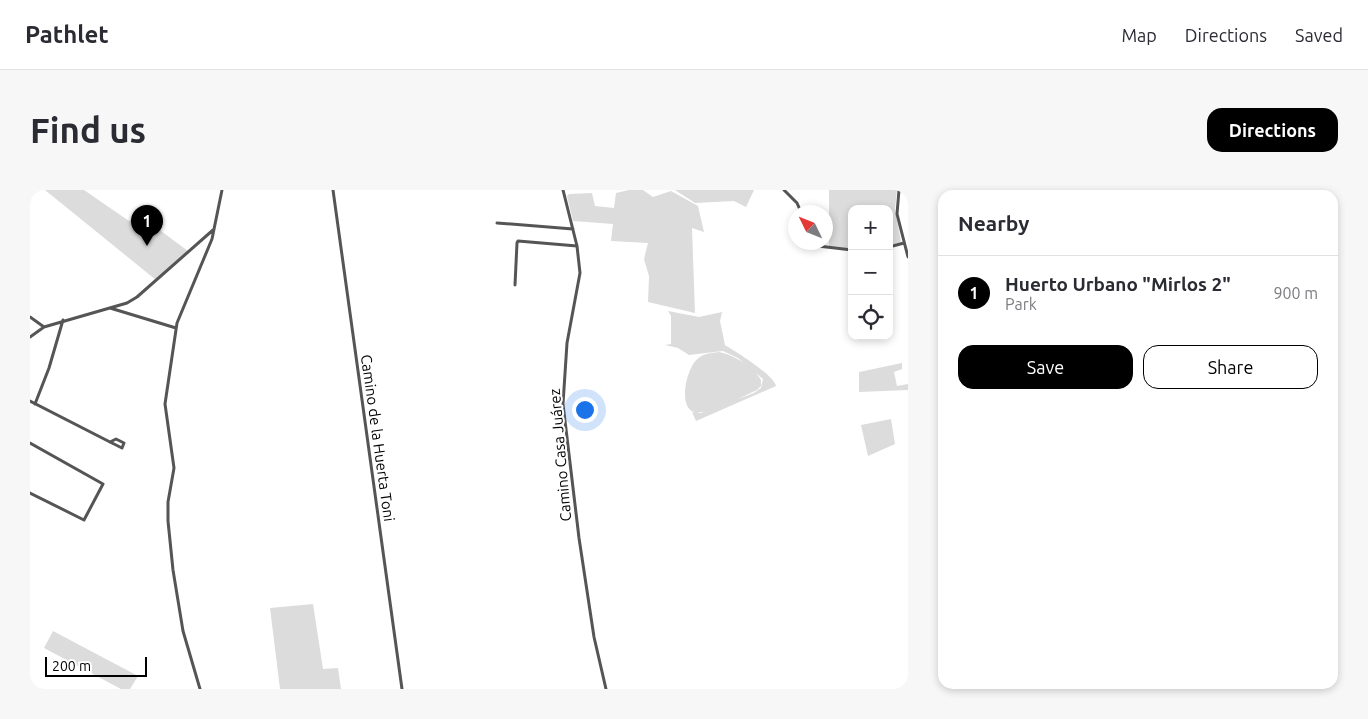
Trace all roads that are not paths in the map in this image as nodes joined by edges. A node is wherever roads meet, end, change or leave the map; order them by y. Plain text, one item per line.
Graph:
1 (222, 190) edge
2 (333, 190) edge
3 (563, 190) edge
4 (784, 190) edge
5 (899, 191) edge
6 (798, 205) edge
7 (498, 223) dead end
8 (215, 227) junction
9 (573, 229) junction
10 (904, 243) junction
11 (577, 246) junction
12 (893, 246) edge
13 (833, 248) edge
14 (848, 250) edge
15 (908, 257) edge
16 (515, 285) dead end
17 (109, 308) junction
18 (30, 317) edge
19 (63, 320) junction
20 (44, 327) junction
21 (176, 328) junction
22 (30, 338) edge
23 (30, 401) edge
24 (35, 404) junction
25 (110, 442) dead end
26 (30, 443) edge
27 (30, 492) edge
28 (200, 689) edge
29 (402, 689) edge
30 (606, 689) edge

1 - 8 street
2 - 29 street, Camino de la Huerta Toni
3 - 9 street, Camino Casa Juárez
4 - 6 street
5 - 10 street
7 - 9 street
8 - 17 street
8 - 21 street
9 - 11 street, Camino Casa Juárez
10 - 12 street
10 - 15 street
11 - 16 street
11 - 30 street, Camino Casa Juárez
13 - 14 street
17 - 19 street
17 - 21 street
18 - 20 street
19 - 20 street
19 - 24 street
20 - 22 street
21 - 28 street
23 - 24 street
24 - 25 street
26 - 27 street

